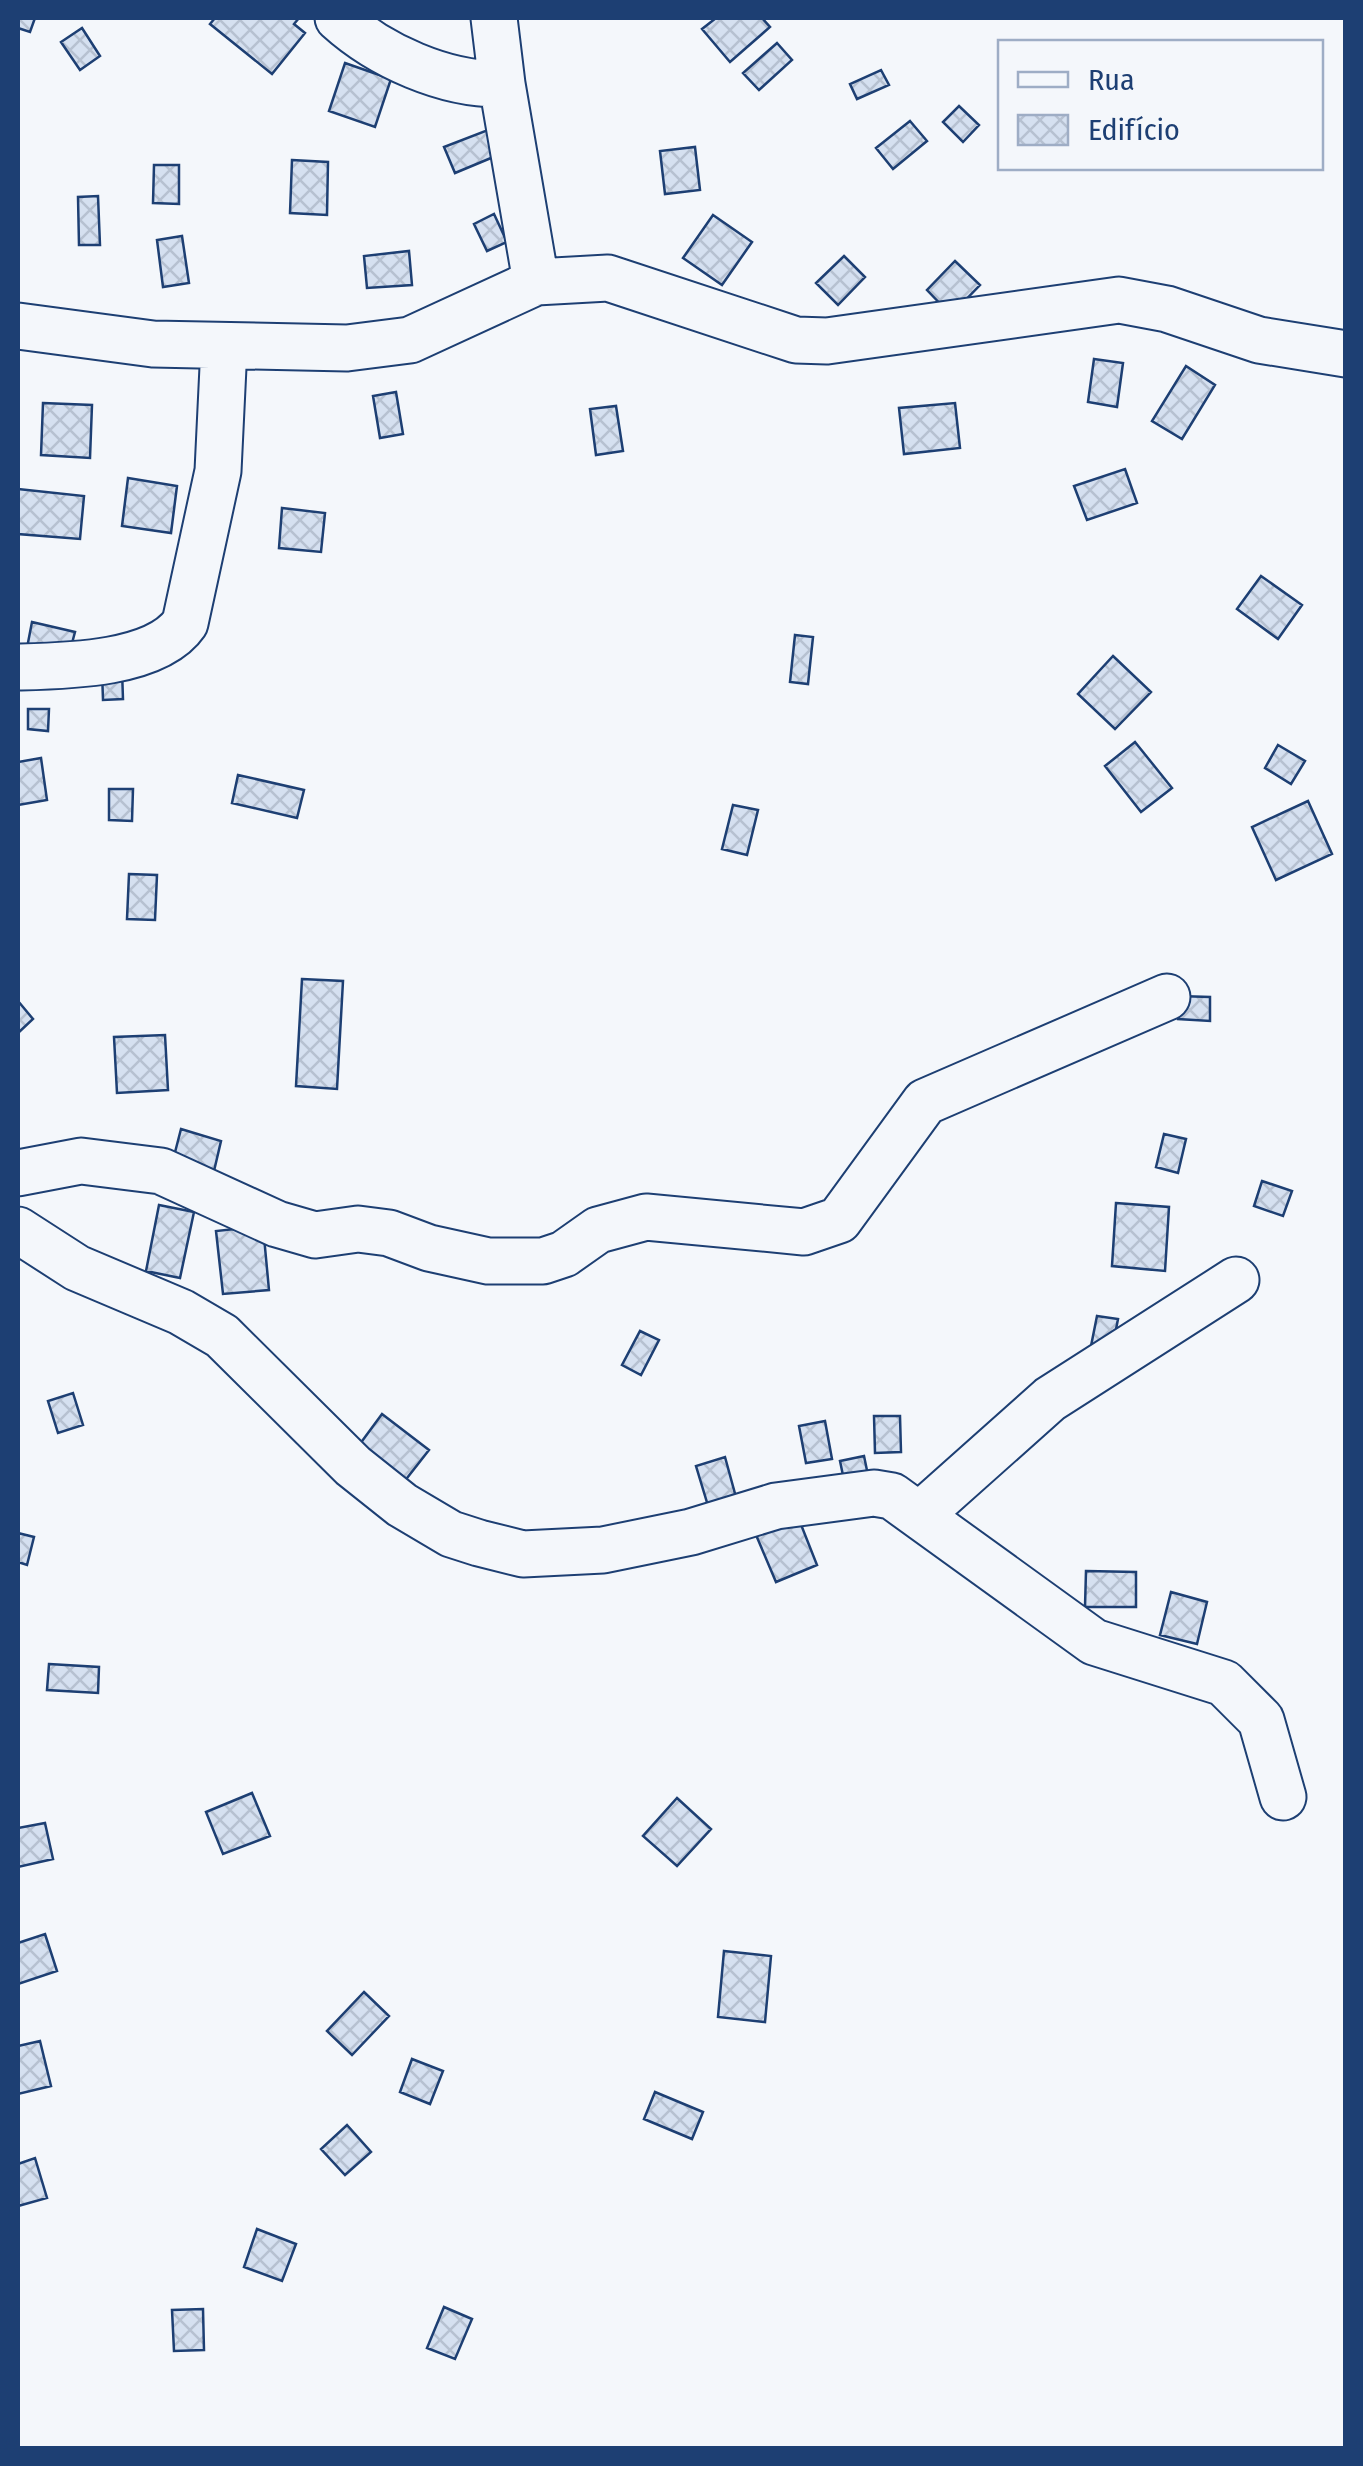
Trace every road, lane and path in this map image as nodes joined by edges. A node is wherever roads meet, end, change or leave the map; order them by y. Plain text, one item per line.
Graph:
1 (338, 18) edge
2 (494, 18) edge
3 (502, 84) junction
4 (536, 282) junction
5 (18, 326) edge
6 (224, 346) junction
7 (1346, 354) edge
8 (18, 667) edge
9 (1167, 997) dead end
10 (18, 1174) edge
11 (18, 1230) edge
12 (1236, 1280) dead end
13 (921, 1514) junction
14 (1283, 1797) dead end

1 - 3 street
2 - 3 street
3 - 4 street
4 - 6 street
4 - 7 street
5 - 6 street
6 - 8 street
9 - 10 street
11 - 13 street
12 - 13 street
13 - 14 street

